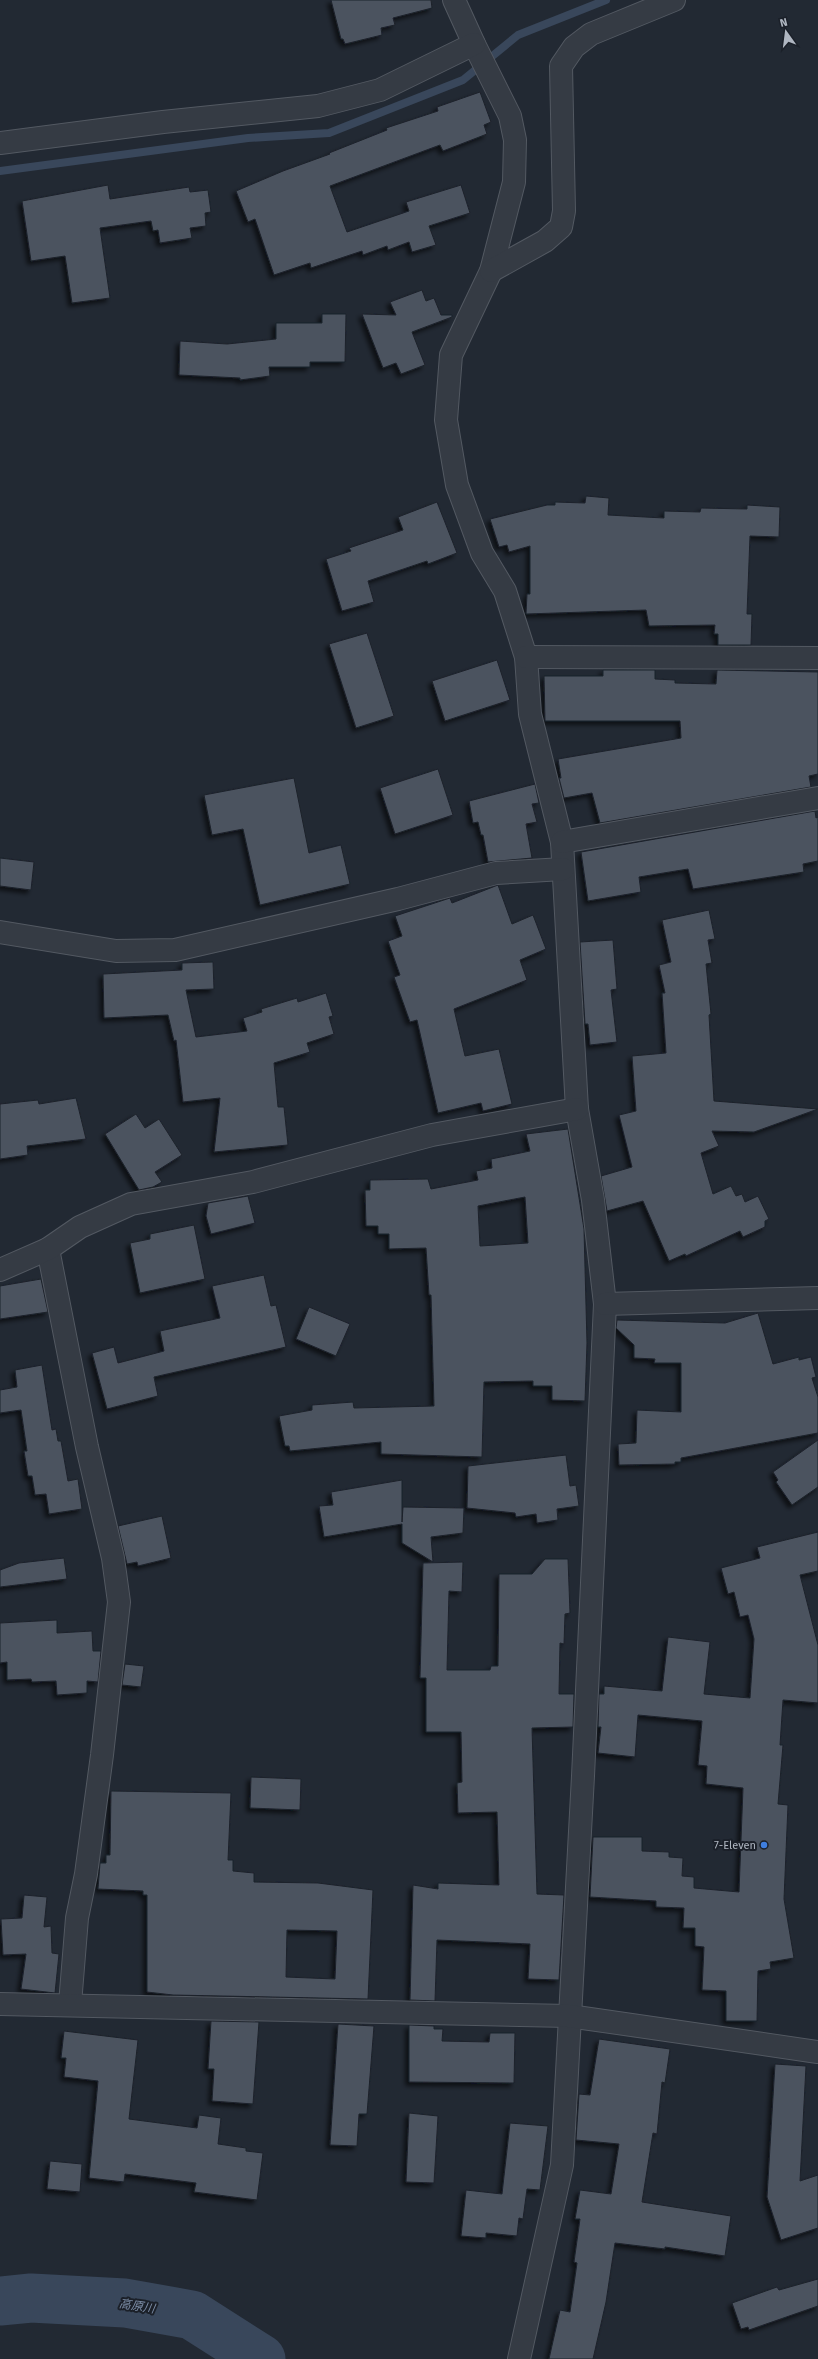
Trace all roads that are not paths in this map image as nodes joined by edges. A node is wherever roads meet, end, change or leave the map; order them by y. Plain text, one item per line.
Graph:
1 (454, 0) edge
2 (674, 0) edge
3 (480, 57) junction
4 (0, 142) edge
5 (491, 271) junction
6 (526, 657) junction
7 (818, 658) edge
8 (818, 798) edge
9 (562, 842) junction
10 (563, 869) junction
11 (0, 932) edge
12 (578, 1109) junction
13 (48, 1249) junction
14 (0, 1270) edge
15 (818, 1298) edge
16 (605, 1304) junction
17 (0, 2004) edge
18 (70, 2004) junction
19 (569, 2016) junction
20 (818, 2052) edge
21 (519, 2359) edge

1 - 3 street
2 - 5 street
3 - 4 street
3 - 5 street
5 - 6 street
6 - 7 street
6 - 9 street
8 - 9 street
9 - 10 street
10 - 11 street
10 - 12 street
12 - 13 street
12 - 16 street
13 - 14 street
13 - 18 street
15 - 16 street
16 - 19 street
17 - 18 street
18 - 19 street
19 - 20 street
19 - 21 street

